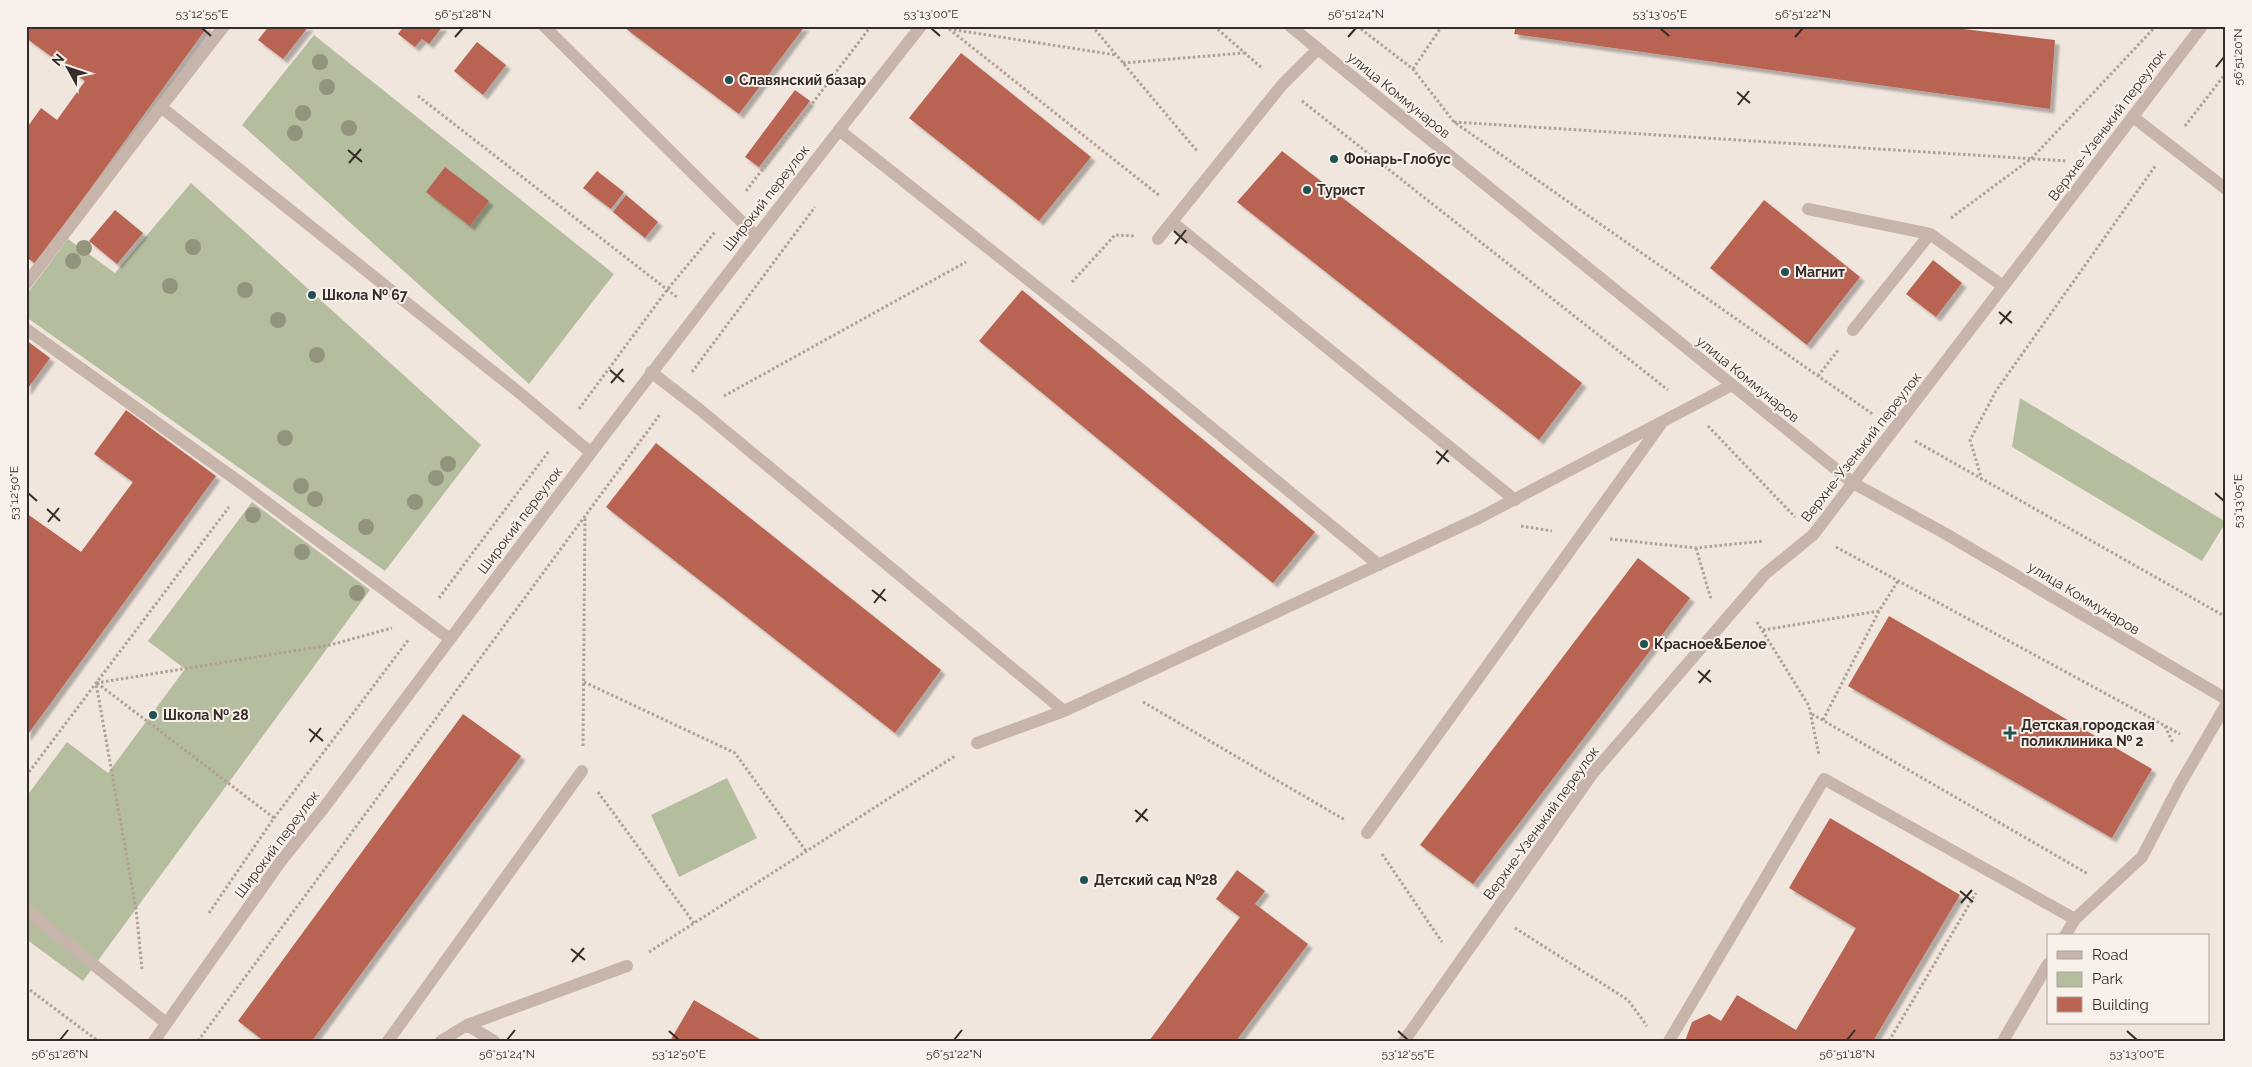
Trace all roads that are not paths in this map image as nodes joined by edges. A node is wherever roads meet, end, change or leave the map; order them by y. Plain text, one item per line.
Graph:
1 (224, 26) edge
2 (544, 26) edge
3 (921, 26) edge
4 (1290, 26) edge
5 (2202, 26) edge
6 (1318, 49) junction
7 (161, 107) junction
8 (2133, 117) junction
9 (839, 130) junction
10 (2226, 189) edge
11 (1808, 209) dead end
12 (1176, 217) junction
13 (1930, 234) junction
14 (756, 236) junction
15 (1158, 238) road end
16 (26, 284) edge
17 (2003, 286) junction
18 (26, 329) edge
19 (1853, 330) road end
20 (651, 372) junction
21 (1732, 385) junction
22 (1662, 422) junction
23 (590, 452) junction
24 (1853, 483) junction
25 (1515, 500) junction
26 (1379, 565) junction
27 (450, 639) junction
28 (2226, 699) edge
29 (2226, 705) edge
30 (1064, 711) junction
31 (977, 742) road end
32 (582, 771) road end
33 (1367, 833) road end
34 (26, 910) edge
35 (2075, 919) junction
36 (2066, 934) edge
37 (627, 966) road end
38 (2047, 966) edge
39 (166, 1024) junction
40 (467, 1025) junction
41 (154, 1041) edge
42 (388, 1041) edge
43 (441, 1041) edge
44 (494, 1041) edge
45 (1404, 1041) edge
46 (1668, 1041) edge
47 (2003, 1041) edge

1 - 7 street
2 - 14 street
3 - 9 street, Широкий переулок
4 - 6 street, улица Коммунаров
5 - 8 street, Верхне-Узенький переулок
6 - 12 street
6 - 21 street, улица Коммунаров
7 - 16 street
7 - 23 street
8 - 10 street
8 - 17 street, Верхне-Узенький переулок
9 - 14 street, Широкий переулок
9 - 26 street
11 - 13 street
12 - 15 street
12 - 25 street
13 - 17 street
13 - 19 street
14 - 20 street, Широкий переулок
17 - 24 street, Верхне-Узенький переулок
18 - 27 street
20 - 23 street, Широкий переулок
20 - 30 street
21 - 22 street
21 - 24 street, улица Коммунаров
22 - 25 street
22 - 33 street
23 - 27 street, Широкий переулок
24 - 28 street, улица Коммунаров
24 - 45 street, Верхне-Узенький переулок
25 - 26 street
26 - 30 street
27 - 39 street, Широкий переулок
29 - 35 street
30 - 31 street
32 - 42 street
34 - 39 street
35 - 36 street
35 - 46 street
37 - 40 street
38 - 47 street
39 - 41 street, Широкий переулок
40 - 43 street
40 - 44 street

